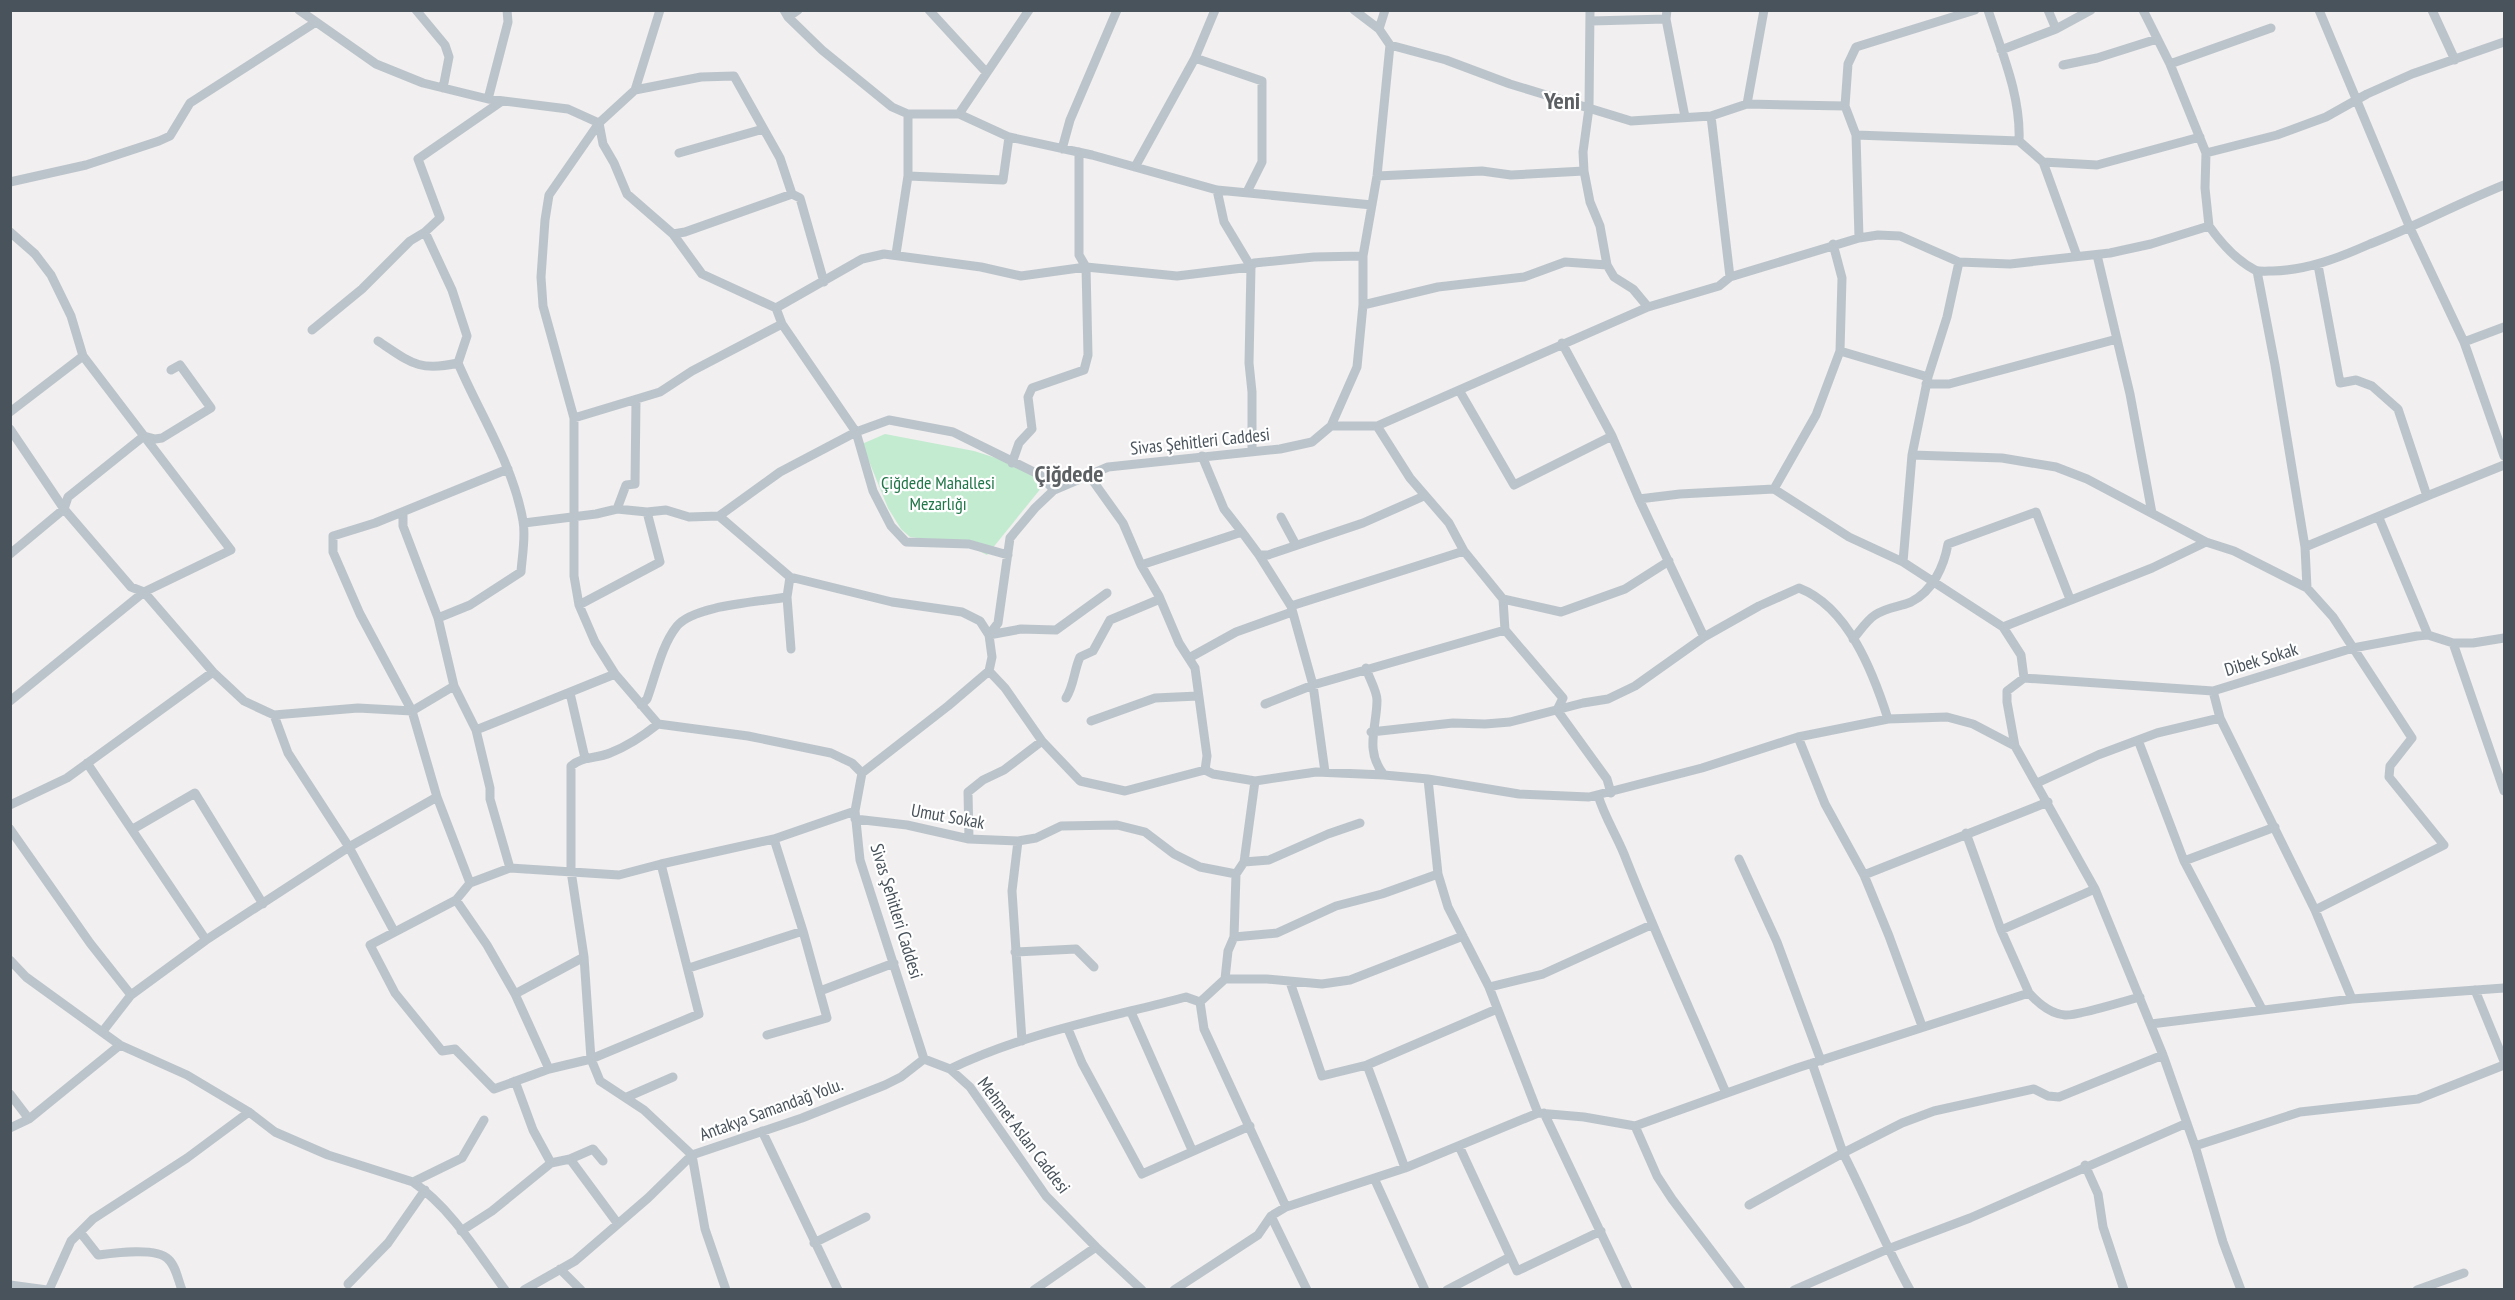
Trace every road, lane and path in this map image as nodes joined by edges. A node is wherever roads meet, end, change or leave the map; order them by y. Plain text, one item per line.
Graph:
1 (299, 10) edge
2 (416, 10) edge
3 (507, 10) edge
4 (660, 10) edge
5 (798, 10) edge
6 (929, 10) edge
7 (1029, 10) edge
8 (1117, 10) edge
9 (1215, 10) edge
10 (1354, 10) edge
11 (1385, 10) edge
12 (1590, 10) edge
13 (1764, 10) edge
14 (1975, 10) edge
15 (1988, 10) edge
16 (2048, 10) edge
17 (2091, 10) edge
18 (2143, 10) edge
19 (2319, 10) edge
20 (2432, 10) edge
21 (786, 14) edge
22 (1666, 15) edge
23 (1591, 21) junction
24 (316, 22) junction
25 (2271, 28) dead end
26 (1379, 29) junction
27 (2056, 29) junction
28 (2157, 39) junction
29 (2505, 42) edge
30 (1390, 45) junction
31 (2001, 50) junction
32 (1194, 58) junction
33 (2455, 60) junction
34 (2170, 64) junction
35 (2063, 65) dead end
36 (986, 72) junction
37 (443, 88) junction
38 (635, 90) junction
39 (488, 99) junction
40 (502, 101) junction
41 (2356, 101) junction
42 (1747, 104) junction
43 (1845, 106) junction
44 (1589, 108) junction
45 (908, 114) junction
46 (959, 114) junction
47 (1711, 116) junction
48 (1685, 117) junction
49 (599, 123) junction
50 (764, 129) junction
51 (1856, 135) junction
52 (1009, 137) junction
53 (2200, 137) junction
54 (2019, 141) junction
55 (1062, 149) junction
56 (1079, 152) junction
57 (679, 153) dead end
58 (2206, 153) junction
59 (2043, 162) junction
60 (1135, 167) junction
61 (1584, 171) junction
62 (908, 176) junction
63 (1377, 176) junction
64 (10, 182) edge
65 (2505, 185) edge
66 (1217, 190) junction
67 (1247, 192) junction
68 (792, 194) junction
69 (1372, 205) junction
70 (2209, 226) junction
71 (2410, 228) junction
72 (10, 232) edge
73 (425, 232) junction
74 (673, 234) junction
75 (1859, 238) junction
76 (1833, 244) junction
77 (896, 254) junction
78 (2097, 255) junction
79 (1363, 256) junction
80 (2077, 256) junction
81 (1959, 262) junction
82 (1607, 265) junction
83 (2318, 265) junction
84 (1086, 267) junction
85 (1251, 267) junction
86 (2257, 271) junction
87 (1730, 277) junction
88 (824, 282) junction
89 (1363, 305) junction
90 (1648, 307) junction
91 (776, 308) junction
92 (782, 324) junction
93 (2505, 327) edge
94 (312, 330) dead end
95 (2118, 339) junction
96 (378, 341) dead end
97 (2464, 342) junction
98 (1562, 344) junction
99 (1840, 351) junction
100 (83, 356) junction
101 (458, 363) junction
102 (171, 370) dead end
103 (1927, 381) junction
104 (1459, 390) junction
105 (636, 400) junction
106 (10, 412) edge
107 (574, 418) junction
108 (1331, 426) junction
109 (1377, 426) junction
110 (10, 429) edge
111 (856, 432) junction
112 (144, 435) junction
113 (1612, 436) junction
114 (1252, 451) junction
115 (1912, 455) junction
116 (1202, 456) junction
117 (2505, 456) edge
118 (1012, 463) junction
119 (2505, 465) edge
120 (507, 469) junction
121 (1088, 474) junction
122 (1774, 489) junction
123 (1054, 490) junction
124 (1424, 496) junction
125 (2427, 496) junction
126 (1639, 499) junction
127 (64, 509) junction
128 (617, 509) junction
129 (647, 512) junction
130 (403, 513) junction
131 (2152, 513) junction
132 (573, 516) junction
133 (719, 516) junction
134 (1281, 517) dead end
135 (2379, 518) junction
136 (524, 523) junction
137 (1242, 532) junction
138 (2206, 542) junction
139 (1296, 545) junction
140 (2305, 547) junction
141 (1464, 551) junction
142 (10, 554) edge
143 (1008, 555) junction
144 (1259, 555) junction
145 (1669, 561) junction
146 (1903, 562) junction
147 (1141, 566) junction
148 (790, 577) junction
149 (1933, 582) junction
150 (2307, 588) junction
151 (144, 592) junction
152 (1107, 593) dead end
153 (787, 597) junction
154 (1160, 599) junction
155 (1503, 599) junction
156 (2070, 599) junction
157 (579, 605) junction
158 (1292, 609) junction
159 (438, 618) junction
160 (2003, 627) junction
161 (1505, 630) junction
162 (989, 635) junction
163 (2428, 635) junction
164 (1704, 637) junction
165 (2505, 638) edge
166 (1853, 639) junction
167 (2453, 643) junction
168 (2353, 648) junction
169 (790, 649) dead end
170 (1189, 658) junction
171 (1366, 668) junction
172 (989, 671) junction
173 (213, 672) junction
174 (615, 674) junction
175 (2024, 678) junction
176 (1313, 685) junction
177 (454, 686) junction
178 (2213, 691) junction
179 (570, 693) junction
180 (1198, 696) junction
181 (1066, 698) dead end
182 (10, 701) edge
183 (1265, 704) dead end
184 (641, 705) junction
185 (1557, 710) junction
186 (412, 711) junction
187 (274, 715) junction
188 (1888, 718) junction
189 (2220, 718) junction
190 (1091, 722) dead end
191 (658, 724) junction
192 (476, 730) junction
193 (1371, 732) junction
194 (1798, 737) junction
195 (2138, 740) junction
196 (1042, 741) junction
197 (2016, 746) junction
198 (585, 758) junction
199 (87, 763) junction
200 (1205, 770) junction
201 (1325, 772) junction
202 (862, 773) junction
203 (1384, 775) junction
204 (1428, 778) junction
205 (1255, 781) junction
206 (2037, 783) junction
207 (2505, 791) edge
208 (1611, 793) junction
209 (1598, 795) junction
210 (437, 797) junction
211 (2048, 802) junction
212 (10, 805) edge
213 (855, 815) junction
214 (1360, 824) dead end
215 (2276, 827) junction
216 (10, 829) edge
217 (133, 829) junction
218 (1966, 833) junction
219 (774, 839) junction
220 (969, 839) junction
221 (1018, 841) junction
222 (349, 847) junction
223 (1739, 859) dead end
224 (2184, 861) junction
225 (1244, 862) junction
226 (661, 864) junction
227 (510, 868) junction
228 (571, 871) junction
229 (1236, 874) junction
230 (1438, 874) junction
231 (1864, 875) junction
232 (470, 883) junction
233 (2096, 889) junction
234 (456, 900) junction
235 (263, 904) junction
236 (2314, 910) junction
237 (1651, 925) junction
238 (2001, 930) junction
239 (394, 931) junction
240 (803, 931) junction
241 (1463, 936) junction
242 (1233, 937) junction
243 (206, 940) junction
244 (1015, 952) junction
245 (584, 957) junction
246 (10, 960) edge
247 (894, 963) junction
248 (1094, 967) dead end
249 (688, 968) junction
250 (1226, 980) junction
251 (1290, 982) junction
252 (1489, 987) junction
253 (2505, 988) edge
254 (2475, 990) junction
255 (820, 991) junction
256 (2029, 993) junction
257 (515, 994) junction
258 (131, 995) junction
259 (2140, 997) junction
260 (2352, 999) junction
261 (1200, 1002) junction
262 (1497, 1009) junction
263 (2262, 1009) junction
264 (1131, 1012) junction
265 (2151, 1024) junction
266 (1922, 1026) junction
267 (1068, 1029) junction
268 (103, 1031) junction
269 (767, 1035) dead end
270 (1022, 1041) junction
271 (120, 1045) junction
272 (2163, 1055) junction
273 (591, 1059) junction
274 (924, 1059) junction
275 (1816, 1062) junction
276 (2505, 1063) edge
277 (1367, 1065) junction
278 (549, 1069) junction
279 (950, 1070) junction
280 (673, 1077) dead end
281 (515, 1081) junction
282 (1726, 1093) junction
283 (10, 1094) edge
284 (627, 1097) junction
285 (249, 1112) junction
286 (1541, 1113) junction
287 (29, 1119) junction
288 (484, 1120) dead end
289 (2187, 1123) junction
290 (1250, 1126) junction
291 (1635, 1126) junction
292 (10, 1128) edge
293 (762, 1131) junction
294 (1458, 1146) junction
295 (2195, 1146) junction
296 (1192, 1150) junction
297 (1843, 1153) junction
298 (692, 1155) junction
299 (570, 1159) junction
300 (603, 1161) dead end
301 (551, 1163) junction
302 (2085, 1166) junction
303 (1405, 1168) junction
304 (1374, 1178) junction
305 (413, 1182) junction
306 (425, 1190) junction
307 (1749, 1205) dead end
308 (1286, 1208) junction
309 (1271, 1216) junction
310 (866, 1217) dead end
311 (618, 1224) junction
312 (461, 1231) junction
313 (1600, 1231) junction
314 (80, 1232) junction
315 (814, 1243) junction
316 (1096, 1247) junction
317 (1888, 1249) junction
318 (1510, 1257) junction
319 (560, 1269) junction
320 (2464, 1273) dead end
321 (348, 1284) dead end
322 (10, 1285) edge
323 (48, 1290) edge
324 (182, 1290) edge
325 (505, 1290) edge
326 (524, 1290) edge
327 (581, 1290) edge
328 (726, 1290) edge
329 (838, 1290) edge
330 (1034, 1290) edge
331 (1142, 1290) edge
332 (1174, 1290) edge
333 (1307, 1290) edge
334 (1425, 1290) edge
335 (1447, 1290) edge
336 (1628, 1290) edge
337 (1742, 1290) edge
338 (1794, 1290) edge
339 (1910, 1290) edge
340 (2124, 1290) edge
341 (2241, 1290) edge
342 (2416, 1290) edge

1 - 24 street
2 - 37 street
3 - 39 street
4 - 38 street
5 - 21 street
6 - 36 street
7 - 36 street
8 - 55 street
9 - 32 street
10 - 26 street
11 - 26 street
12 - 23 street
13 - 42 street
14 - 43 street
15 - 31 street
16 - 27 street
17 - 27 street
18 - 28 street
19 - 41 street
20 - 33 street
21 - 45 street
22 - 23 street
22 - 48 street
23 - 44 street
24 - 37 street
24 - 64 street
25 - 34 street
26 - 30 street
27 - 31 street
28 - 34 street
28 - 35 street
29 - 33 street
30 - 44 street
30 - 63 street
31 - 54 street
32 - 60 street
32 - 67 street
33 - 41 street
34 - 53 street
36 - 46 street
37 - 39 street
38 - 49 street
38 - 50 street
39 - 40 street
40 - 49 street
40 - 73 street
41 - 58 street
41 - 71 street
42 - 43 street
42 - 47 street
43 - 51 street
44 - 48 street
44 - 61 street
45 - 46 street
45 - 62 street
46 - 52 street
47 - 48 street
47 - 87 street
49 - 74 street
49 - 107 street
50 - 57 street
50 - 68 street
51 - 54 street
51 - 75 street
52 - 55 street
52 - 62 street
53 - 58 street
53 - 59 street
54 - 59 street
55 - 56 street
56 - 60 street
56 - 84 street
58 - 70 street
59 - 80 street
60 - 66 street
61 - 63 street
61 - 82 street
62 - 77 street
63 - 69 street
65 - 71 street
66 - 67 street
66 - 85 street
67 - 69 street
68 - 74 street
68 - 88 street
69 - 79 street
70 - 78 street
70 - 86 street
71 - 83 street
71 - 97 street
72 - 100 street
73 - 94 street
73 - 101 street
74 - 91 street
75 - 76 street
75 - 81 street
76 - 87 street
76 - 99 street
77 - 84 street
77 - 88 street
78 - 80 street
78 - 95 street
79 - 85 street
79 - 89 street
80 - 81 street
81 - 103 street
82 - 89 street
82 - 90 street
83 - 86 street
83 - 125 street
84 - 85 street
84 - 118 street
85 - 114 street
86 - 140 street
87 - 90 street
88 - 91 street
89 - 108 street
90 - 98 street
91 - 92 street
92 - 105 street
92 - 111 street
93 - 97 street
95 - 103 street
95 - 131 street
96 - 101 street
97 - 117 street
98 - 104 street
98 - 113 street
99 - 103 street
99 - 122 street
100 - 106 street
100 - 112 street
101 - 120 street
102 - 112 street
103 - 115 street
104 - 109 street
104 - 113 street
105 - 107 street
105 - 128 street
107 - 132 street
108 - 109 street
108 - 114 street, Sivas Şehitleri Caddesi
109 - 124 street
110 - 127 street
111 - 118 street
111 - 133 street
111 - 143 street
112 - 127 street
112 - 151 street
113 - 126 street
114 - 116 street, Sivas Şehitleri Caddesi
115 - 131 street
115 - 146 street
116 - 121 street, Sivas Şehitleri Caddesi
116 - 137 street
118 - 123 street
119 - 125 street
120 - 130 street
120 - 136 street
121 - 123 street, Sivas Şehitleri Caddesi
121 - 147 street
122 - 126 street
122 - 146 street
123 - 143 street, Sivas Şehitleri Caddesi
124 - 139 street
124 - 141 street
125 - 135 street
126 - 145 street
127 - 142 street
127 - 151 street
128 - 129 street
128 - 132 street
129 - 133 street
129 - 157 street
130 - 159 street
130 - 186 street
131 - 138 street
132 - 136 street
132 - 157 street
133 - 148 street
134 - 139 street
135 - 140 street
135 - 163 street
136 - 159 street
137 - 144 street
137 - 147 street
138 - 150 street
138 - 156 street
139 - 144 street
140 - 150 street
141 - 155 street
141 - 158 street
143 - 162 street, Sivas Şehitleri Caddesi
144 - 158 street
145 - 155 street
145 - 164 street
146 - 149 street
147 - 154 street
148 - 153 street
148 - 162 street
149 - 156 street
149 - 160 street
149 - 166 street
150 - 168 street
151 - 173 street
151 - 182 street
152 - 162 street
153 - 169 street
153 - 184 street
154 - 170 street
154 - 181 street
155 - 161 street
156 - 160 street
157 - 174 street
158 - 170 street
158 - 176 street
159 - 177 street
160 - 175 street
161 - 171 street
161 - 185 street
162 - 172 street, Sivas Şehitleri Caddesi
163 - 167 street, Dibek Sokak
163 - 168 street, Dibek Sokak
164 - 166 street
164 - 185 street
165 - 167 street, Dibek Sokak
166 - 188 street
167 - 207 street
168 - 178 street, Dibek Sokak
168 - 236 street
170 - 180 street
171 - 176 street
171 - 193 street
172 - 196 street
172 - 202 street
173 - 187 street
173 - 199 street
174 - 179 street
174 - 184 street
175 - 178 street, Dibek Sokak
175 - 197 street
176 - 183 street
176 - 201 street
177 - 186 street
177 - 192 street
178 - 189 street
179 - 192 street
179 - 198 street
180 - 190 street
180 - 200 street
184 - 191 street
185 - 193 street
185 - 208 street
186 - 187 street
186 - 210 street
187 - 222 street
188 - 194 street
188 - 197 street
189 - 195 street
189 - 215 street
191 - 198 street
191 - 202 street
192 - 227 street
193 - 203 street
194 - 208 street
194 - 231 street
195 - 206 street
195 - 224 street
196 - 200 street
196 - 220 street
197 - 206 street
198 - 228 street
199 - 212 street
199 - 217 street
200 - 205 street
201 - 203 street
201 - 205 street
202 - 213 street, Sivas Şehitleri Caddesi
203 - 204 street
204 - 209 street
204 - 230 street
205 - 225 street
206 - 211 street
208 - 209 street
209 - 237 street
210 - 222 street
210 - 232 street
211 - 218 street
211 - 233 street
213 - 219 street, Umut Sokak
213 - 220 street, Umut Sokak
213 - 247 street, Sivas Şehitleri Caddesi
214 - 225 street
215 - 224 street
215 - 236 street
216 - 258 street
217 - 235 street
217 - 243 street
218 - 231 street
218 - 238 street
219 - 226 street, Umut Sokak
219 - 240 street
220 - 221 street, Umut Sokak
221 - 229 street, Umut Sokak
221 - 244 street
222 - 235 street
222 - 239 street
223 - 275 street
224 - 263 street
225 - 229 street
226 - 228 street, Umut Sokak
226 - 249 street
227 - 228 street, Umut Sokak
227 - 232 street
228 - 245 street
229 - 242 street
230 - 241 street
230 - 242 street
231 - 266 street
232 - 234 street
233 - 238 street
233 - 259 street
234 - 239 street
234 - 257 street
235 - 243 street
236 - 260 street
237 - 252 street
237 - 282 street
238 - 256 street
239 - 281 street
240 - 249 street
240 - 255 street
241 - 251 street
241 - 252 street
242 - 250 street
243 - 258 street
244 - 248 street
244 - 270 street
245 - 257 street
245 - 273 street
246 - 268 street
247 - 255 street
247 - 274 street, Sivas Şehitleri Caddesi
249 - 273 street
250 - 251 street
250 - 261 street
251 - 277 street
252 - 262 street
253 - 254 street
254 - 260 street
254 - 276 street
255 - 269 street
256 - 259 street
256 - 266 street
257 - 278 street
258 - 268 street
259 - 265 street
260 - 263 street
261 - 264 street
261 - 290 street
262 - 277 street
262 - 286 street
263 - 265 street
264 - 267 street
264 - 296 street
265 - 272 street
266 - 275 street
267 - 270 street
267 - 296 street
268 - 271 street
270 - 279 street
271 - 285 street
271 - 287 street
272 - 289 street
272 - 297 street
273 - 278 street
273 - 284 street
274 - 279 street, Mehmet Aslan Caddesi
274 - 293 street, Antakya Samandağ Yolu.
275 - 282 street
275 - 297 street
276 - 295 street
277 - 303 street
278 - 281 street
279 - 316 street, Mehmet Aslan Caddesi
280 - 284 street
281 - 301 street
282 - 291 street
283 - 287 street
284 - 298 street
285 - 305 street
285 - 314 street
286 - 291 street
286 - 294 street
286 - 313 street
287 - 292 street
288 - 305 street
289 - 295 street
289 - 302 street
290 - 296 street
290 - 308 street
291 - 337 street
293 - 298 street, Antakya Samandağ Yolu.
293 - 315 street
294 - 303 street
294 - 318 street
295 - 341 street
297 - 307 street
297 - 317 street
298 - 311 street, Antakya Samandağ Yolu.
298 - 328 street
299 - 300 street
299 - 301 street
299 - 311 street
301 - 312 street
302 - 317 street
302 - 340 street
303 - 304 street
304 - 308 street
304 - 334 street
305 - 306 street
306 - 312 street
306 - 321 street
308 - 309 street
309 - 332 street
309 - 333 street
310 - 315 street
311 - 319 street, Antakya Samandağ Yolu.
312 - 325 street
313 - 318 street
313 - 336 street
314 - 323 street
314 - 324 street
315 - 329 street
316 - 330 street
316 - 331 street, Mehmet Aslan Caddesi
317 - 338 street
317 - 339 street
318 - 335 street
319 - 326 street, Antakya Samandağ Yolu.
319 - 327 street
320 - 342 street
322 - 323 street

